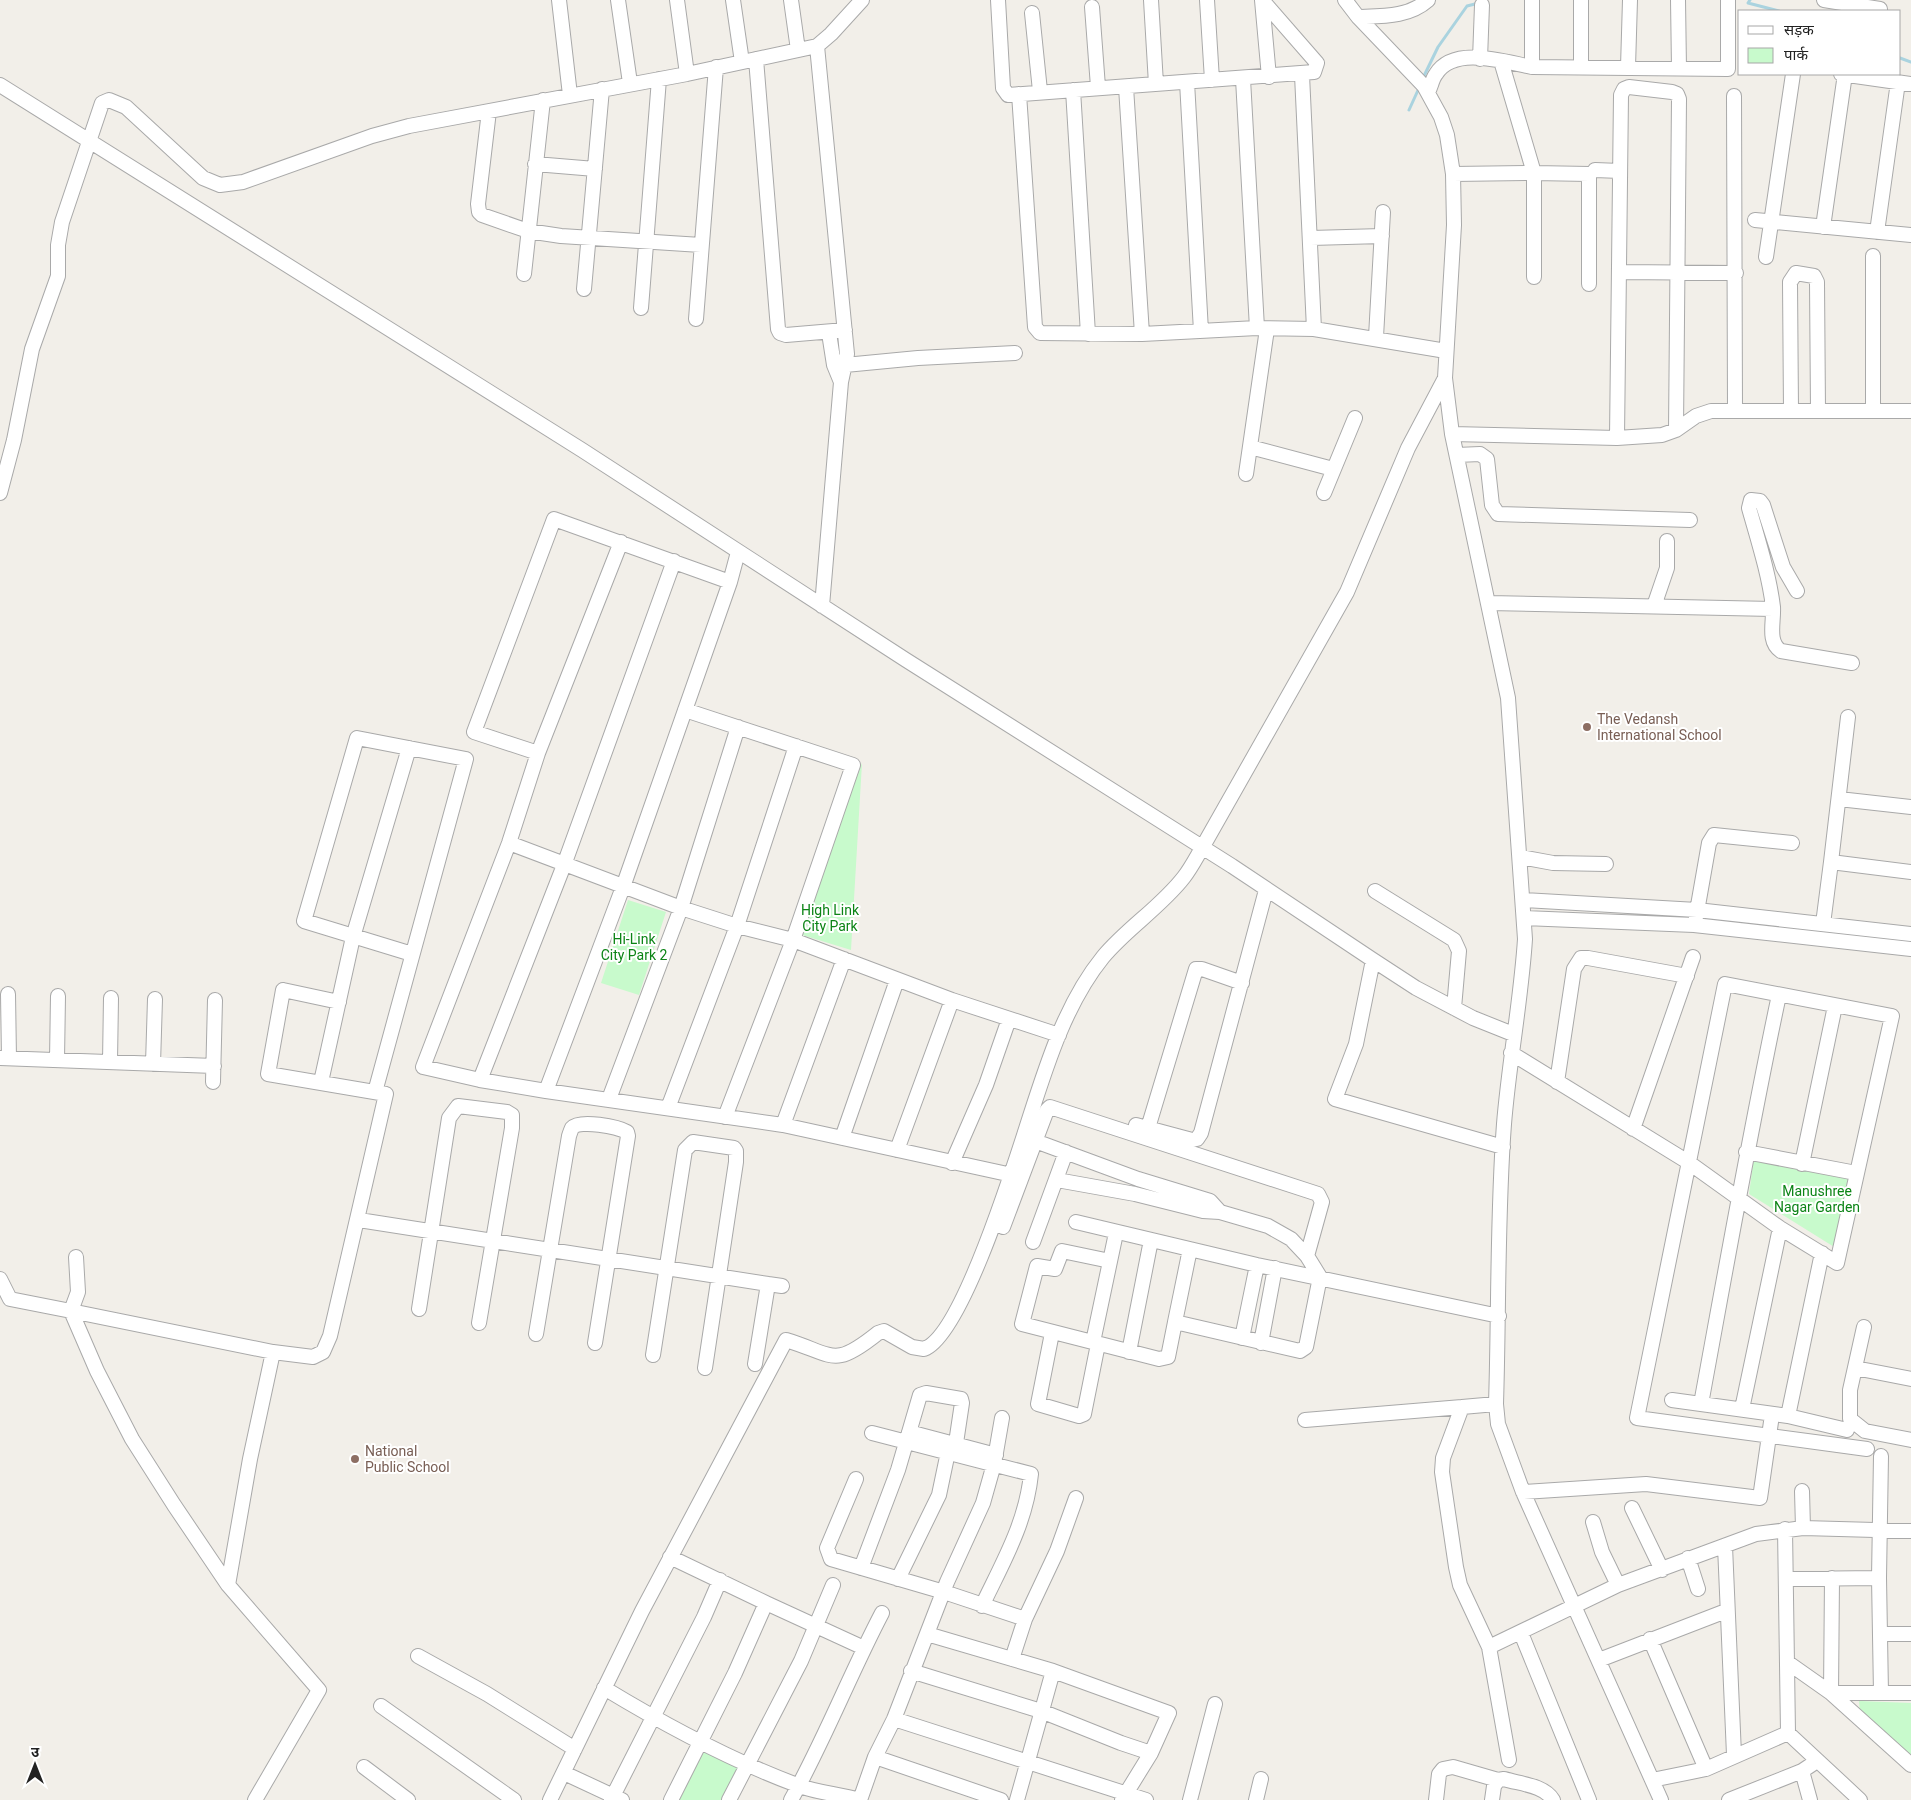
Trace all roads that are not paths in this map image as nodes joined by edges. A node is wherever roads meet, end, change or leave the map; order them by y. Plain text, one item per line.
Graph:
1 (558, 0) edge
2 (618, 0) edge
3 (677, 0) edge
4 (733, 0) edge
5 (791, 0) edge
6 (998, 0) edge
7 (1151, 0) edge
8 (1207, 0) edge
9 (1262, 0) edge
10 (1345, 0) edge
11 (1428, 0) edge
12 (1532, 0) edge
13 (1581, 0) edge
14 (1630, 0) edge
15 (1678, 0) edge
16 (1728, 0) edge
17 (1824, 0) edge
18 (858, 3) edge
19 (1482, 6) dead end
20 (1855, 6) edge
21 (1092, 7) dead end
22 (1880, 9) dead end
23 (1032, 13) dead end
24 (1358, 17) junction
25 (817, 46) junction
26 (798, 50) junction
27 (1480, 59) junction
28 (749, 60) junction
29 (1500, 61) junction
30 (716, 67) junction
31 (1532, 67) junction
32 (1581, 67) junction
33 (1628, 68) junction
34 (1679, 68) junction
35 (1734, 69) edge
36 (687, 74) junction
37 (1302, 75) junction
38 (1793, 75) edge
39 (1845, 75) edge
40 (1852, 75) edge
41 (1269, 77) junction
42 (659, 79) junction
43 (1242, 79) junction
44 (1212, 80) junction
45 (1187, 82) junction
46 (1904, 83) edge
47 (630, 84) junction
48 (1156, 84) junction
49 (0, 85) edge
50 (1098, 87) junction
51 (1126, 87) junction
52 (602, 89) junction
53 (1426, 89) junction
54 (1073, 90) junction
55 (1040, 91) junction
56 (1019, 94) junction
57 (570, 95) junction
58 (1734, 96) dead end
59 (543, 100) junction
60 (488, 111) junction
61 (88, 141) junction
62 (535, 164) junction
63 (595, 168) junction
64 (1595, 170) dead end
65 (1620, 171) junction
66 (1534, 173) junction
67 (1453, 174) junction
68 (1383, 212) dead end
69 (1755, 220) dead end
70 (1772, 222) junction
71 (1823, 226) junction
72 (528, 231) junction
73 (1877, 232) junction
74 (1911, 235) edge
75 (1382, 236) junction
76 (588, 238) junction
77 (1311, 238) junction
78 (646, 243) junction
79 (701, 245) junction
80 (1873, 256) dead end
81 (1766, 257) dead end
82 (1620, 272) junction
83 (1677, 272) junction
84 (1736, 273) junction
85 (524, 274) dead end
86 (1534, 277) dead end
87 (1589, 284) dead end
88 (584, 289) dead end
89 (641, 308) dead end
90 (696, 319) dead end
91 (1262, 328) junction
92 (1314, 329) junction
93 (844, 330) junction
94 (1200, 331) junction
95 (829, 332) junction
96 (1088, 334) junction
97 (1142, 334) junction
98 (1376, 337) junction
99 (1446, 350) junction
100 (1016, 353) dead end
101 (845, 365) junction
102 (1445, 378) junction
103 (841, 382) junction
104 (1735, 410) junction
105 (1791, 411) junction
106 (1818, 411) junction
107 (1873, 411) junction
108 (1911, 411) edge
109 (1355, 418) dead end
110 (1676, 430) junction
111 (1452, 434) junction
112 (1617, 438) junction
113 (1250, 447) junction
114 (1457, 455) junction
115 (1333, 469) junction
116 (1246, 474) dead end
117 (0, 493) edge
118 (1324, 493) dead end
119 (1690, 520) dead end
120 (1667, 541) dead end
121 (621, 542) junction
122 (738, 552) junction
123 (674, 561) junction
124 (730, 582) junction
125 (1797, 591) dead end
126 (1489, 602) junction
127 (822, 606) junction
128 (1654, 606) junction
129 (1773, 609) junction
130 (1852, 663) dead end
131 (685, 710) junction
132 (1848, 717) dead end
133 (738, 727) junction
134 (796, 746) junction
135 (409, 748) junction
136 (538, 753) junction
137 (1839, 799) junction
138 (1911, 807) edge
139 (509, 843) junction
140 (1792, 843) dead end
141 (1202, 848) junction
142 (1520, 858) junction
143 (1831, 862) junction
144 (1606, 864) dead end
145 (564, 865) junction
146 (1911, 872) edge
147 (623, 886) junction
148 (1266, 890) junction
149 (1375, 891) dead end
150 (1523, 900) junction
151 (681, 908) junction
152 (1697, 910) junction
153 (1524, 918) junction
154 (1823, 924) junction
155 (1694, 925) junction
156 (737, 926) junction
157 (1911, 934) edge
158 (353, 937) junction
159 (793, 940) junction
160 (1911, 949) edge
161 (412, 954) junction
162 (1693, 956) dead end
163 (844, 959) junction
164 (1373, 960) junction
165 (1687, 976) junction
166 (897, 980) junction
167 (1242, 982) junction
168 (8, 994) dead end
169 (1779, 995) junction
170 (58, 996) dead end
171 (111, 998) dead end
172 (155, 999) dead end
173 (215, 1000) dead end
174 (952, 1000) junction
175 (338, 1002) junction
176 (1835, 1006) junction
177 (1454, 1008) junction
178 (1009, 1019) junction
179 (1513, 1034) junction
180 (1059, 1035) junction
181 (1511, 1053) junction
182 (5, 1058) edge
183 (57, 1060) junction
184 (110, 1062) junction
185 (153, 1064) junction
186 (214, 1066) junction
187 (480, 1080) junction
188 (213, 1082) dead end
189 (321, 1082) junction
190 (1557, 1082) junction
191 (375, 1092) junction
192 (546, 1092) junction
193 (609, 1100) junction
194 (668, 1108) junction
195 (725, 1118) junction
196 (783, 1125) junction
197 (1633, 1129) junction
198 (842, 1138) junction
199 (1030, 1139) junction
200 (1503, 1147) junction
201 (897, 1150) junction
202 (1066, 1152) junction
203 (1746, 1152) junction
204 (1688, 1162) junction
205 (952, 1163) junction
206 (1802, 1164) junction
207 (1856, 1173) junction
208 (1012, 1175) junction
209 (1138, 1179) junction
210 (1057, 1180) junction
211 (1136, 1194) junction
212 (1739, 1200) junction
213 (1220, 1212) junction
214 (358, 1220) junction
215 (1076, 1222) dead end
216 (1003, 1227) dead end
217 (1780, 1228) junction
218 (432, 1231) junction
219 (1116, 1233) junction
220 (493, 1240) junction
221 (1151, 1240) junction
222 (1033, 1242) dead end
223 (1190, 1249) junction
224 (551, 1251) junction
225 (1822, 1253) junction
226 (1306, 1256) junction
227 (76, 1257) dead end
228 (609, 1260) junction
229 (1110, 1261) junction
230 (1257, 1265) junction
231 (1276, 1268) junction
232 (668, 1269) junction
233 (718, 1277) junction
234 (1320, 1277) junction
235 (0, 1279) edge
236 (419, 1309) dead end
237 (71, 1311) junction
238 (1499, 1316) junction
239 (479, 1322) dead end
240 (1175, 1322) junction
241 (1864, 1327) dead end
242 (536, 1334) dead end
243 (1052, 1334) junction
244 (1242, 1338) junction
245 (595, 1343) dead end
246 (1095, 1343) junction
247 (1261, 1343) junction
248 (273, 1352) junction
249 (1129, 1352) junction
250 (653, 1355) dead end
251 (755, 1364) dead end
252 (705, 1368) dead end
253 (1855, 1368) junction
254 (1911, 1379) edge
255 (1672, 1400) dead end
256 (1496, 1404) junction
257 (1701, 1404) junction
258 (1462, 1407) junction
259 (1742, 1410) junction
260 (1772, 1415) junction
261 (1788, 1416) junction
262 (1002, 1418) dead end
263 (1305, 1420) dead end
264 (1848, 1430) dead end
265 (872, 1433) dead end
266 (907, 1438) junction
267 (1769, 1438) junction
268 (1911, 1440) edge
269 (952, 1448) junction
270 (1867, 1449) dead end
271 (1881, 1456) dead end
272 (995, 1459) junction
273 (856, 1479) dead end
274 (1802, 1491) dead end
275 (1524, 1492) junction
276 (1076, 1498) dead end
277 (1632, 1508) dead end
278 (1593, 1522) dead end
279 (1803, 1528) junction
280 (1785, 1529) junction
281 (1880, 1530) junction
282 (1911, 1531) edge
283 (1725, 1546) junction
284 (670, 1557) junction
285 (1688, 1558) junction
286 (861, 1568) junction
287 (1662, 1570) junction
288 (1832, 1578) junction
289 (1878, 1578) junction
290 (898, 1579) junction
291 (1786, 1579) junction
292 (720, 1580) junction
293 (228, 1585) junction
294 (834, 1585) dead end
295 (1618, 1585) junction
296 (1698, 1589) dead end
297 (944, 1592) junction
298 (766, 1603) junction
299 (982, 1606) junction
300 (1576, 1606) junction
301 (1726, 1611) junction
302 (882, 1613) dead end
303 (1025, 1619) junction
304 (815, 1626) junction
305 (1521, 1633) junction
306 (928, 1634) junction
307 (1880, 1634) junction
308 (1911, 1634) edge
309 (1650, 1639) junction
310 (1490, 1647) junction
311 (864, 1648) junction
312 (418, 1656) dead end
313 (1012, 1659) junction
314 (1599, 1660) junction
315 (1787, 1662) junction
316 (911, 1672) junction
317 (1053, 1672) junction
318 (604, 1688) junction
319 (1911, 1692) edge
320 (1831, 1693) junction
321 (1881, 1693) junction
322 (1215, 1704) dead end
323 (381, 1706) dead end
324 (1041, 1711) junction
325 (652, 1717) junction
326 (894, 1719) junction
327 (1788, 1733) junction
328 (701, 1742) junction
329 (575, 1749) junction
330 (1151, 1753) junction
331 (1734, 1755) junction
332 (875, 1758) junction
333 (1509, 1760) dead end
334 (1028, 1761) junction
335 (1817, 1761) junction
336 (748, 1765) junction
337 (1911, 1765) edge
338 (364, 1768) dead end
339 (1706, 1769) junction
340 (1802, 1771) junction
341 (564, 1773) junction
342 (1261, 1779) dead end
343 (1498, 1780) junction
344 (1652, 1780) junction
345 (799, 1786) junction
346 (1123, 1797) edge
347 (616, 1799) edge
348 (255, 1800) edge
349 (408, 1800) edge
350 (514, 1800) edge
351 (550, 1800) edge
352 (671, 1800) edge
353 (729, 1800) edge
354 (792, 1800) edge
355 (860, 1800) edge
356 (1001, 1800) edge
357 (1017, 1800) edge
358 (1146, 1800) edge
359 (1190, 1800) edge
360 (1256, 1800) edge
361 (1436, 1800) edge
362 (1492, 1800) edge
363 (1552, 1800) edge
364 (1589, 1800) edge
365 (1661, 1800) edge
366 (1729, 1800) edge
367 (1810, 1800) edge
368 (1860, 1800) edge

1 - 57 street
2 - 47 street
3 - 36 street
4 - 28 street
5 - 26 street
6 - 56 street
7 - 48 street
8 - 44 street
9 - 37 street
9 - 41 street
10 - 24 street
11 - 24 street
12 - 31 street
13 - 32 street
14 - 33 street
15 - 34 street
16 - 35 street
17 - 20 street
18 - 25 street
19 - 27 street
20 - 22 street
21 - 50 street
23 - 55 street
24 - 53 street
25 - 26 street
25 - 93 street
26 - 28 street
27 - 29 street
27 - 53 street
28 - 30 street
28 - 95 street
29 - 31 street
29 - 66 street
30 - 36 street
30 - 79 street
31 - 32 street
32 - 33 street
33 - 34 street
34 - 35 street
36 - 42 street
37 - 41 street
37 - 77 street
38 - 70 street
39 - 71 street
40 - 46 street
41 - 43 street
42 - 47 street
42 - 78 street
43 - 44 street
43 - 91 street
44 - 45 street
45 - 48 street
45 - 94 street
46 - 73 street
47 - 52 street
48 - 51 street
49 - 61 street
50 - 51 street
50 - 54 street
51 - 97 street
52 - 57 street
52 - 63 street
53 - 67 street
54 - 55 street
54 - 96 street
55 - 56 street
56 - 96 street
57 - 59 street
58 - 84 street
59 - 60 street
59 - 62 street
60 - 61 street
60 - 72 street
61 - 117 street
61 - 122 street
62 - 63 street
62 - 72 street
63 - 76 street
64 - 65 street
65 - 82 street
65 - 83 street
66 - 67 street
66 - 86 street
66 - 87 street
67 - 99 street
68 - 75 street
69 - 70 street
70 - 71 street
70 - 81 street
71 - 73 street
72 - 76 street
72 - 85 street
73 - 74 street
75 - 77 street
75 - 98 street
76 - 78 street
76 - 88 street
77 - 92 street
78 - 79 street
78 - 89 street
79 - 90 street
80 - 107 street
82 - 83 street
82 - 112 street
83 - 84 street
83 - 110 street
84 - 104 street
91 - 92 street
91 - 94 street
91 - 113 street
92 - 98 street
93 - 95 street
93 - 101 street
94 - 97 street
95 - 103 street
96 - 97 street
98 - 99 street
99 - 102 street
100 - 101 street
101 - 103 street
102 - 111 street
102 - 141 street
103 - 127 street
104 - 105 street
104 - 110 street
105 - 106 street
105 - 106 street
106 - 107 street
107 - 108 street
109 - 115 street
110 - 112 street
111 - 112 street
111 - 114 street
113 - 115 street
113 - 116 street
114 - 119 street
114 - 126 street
115 - 118 street
120 - 128 street
121 - 123 street
121 - 136 street
121 - 136 street
122 - 124 street
122 - 127 street
123 - 124 street
123 - 145 street
124 - 131 street
125 - 129 street
126 - 128 street
126 - 142 street
127 - 141 street
128 - 129 street
129 - 130 street
131 - 133 street
131 - 147 street
132 - 137 street
133 - 134 street
133 - 151 street
134 - 156 street
134 - 159 street
135 - 158 street
135 - 158 street
135 - 161 street
136 - 139 street
137 - 138 street
137 - 143 street
139 - 145 street
139 - 187 street
140 - 152 street
141 - 148 street
141 - 180 street
142 - 144 street
142 - 150 street
143 - 146 street
143 - 154 street
145 - 147 street
145 - 187 street
147 - 151 street
147 - 192 street
148 - 164 street
148 - 167 street
149 - 177 street
150 - 152 street
150 - 153 street
151 - 156 street
151 - 193 street
152 - 154 street
152 - 155 street
153 - 155 street
153 - 179 street
154 - 157 street
155 - 160 street
156 - 159 street
156 - 194 street
158 - 161 street
158 - 175 street
159 - 163 street
159 - 195 street
161 - 191 street
162 - 165 street
163 - 166 street
163 - 196 street
164 - 177 street
164 - 200 street
165 - 190 street
165 - 197 street
166 - 174 street
166 - 198 street
167 - 167 street
168 - 182 street
169 - 176 street
169 - 203 street
169 - 204 street
170 - 183 street
171 - 184 street
172 - 185 street
173 - 186 street
174 - 178 street
174 - 201 street
175 - 189 street
175 - 189 street
176 - 206 street
176 - 207 street
177 - 179 street
178 - 180 street
178 - 205 street
179 - 181 street
180 - 199 street
181 - 190 street
181 - 200 street
182 - 183 street
183 - 184 street
184 - 185 street
185 - 186 street
186 - 188 street
187 - 192 street
189 - 191 street
190 - 197 street
191 - 214 street
192 - 193 street
193 - 194 street
194 - 195 street
195 - 196 street
196 - 198 street
197 - 204 street
198 - 201 street
199 - 202 street
199 - 208 street
199 - 216 street
199 - 226 street
200 - 238 street
201 - 205 street
202 - 209 street
202 - 210 street
203 - 206 street
203 - 212 street
204 - 212 street
204 - 267 street
205 - 208 street
206 - 207 street
207 - 225 street
208 - 284 street
209 - 211 street
209 - 213 street
210 - 211 street
210 - 222 street
211 - 213 street
212 - 217 street
212 - 257 street
213 - 226 street
214 - 218 street
214 - 248 street
215 - 219 street
217 - 225 street
217 - 259 street
218 - 220 street
218 - 220 street
218 - 236 street
219 - 221 street
219 - 229 street
220 - 224 street
220 - 239 street
221 - 223 street
221 - 249 street
223 - 230 street
223 - 240 street
224 - 228 street
224 - 228 street
224 - 242 street
225 - 261 street
226 - 234 street
227 - 237 street
228 - 232 street
228 - 245 street
229 - 243 street
229 - 246 street
230 - 231 street
230 - 244 street
231 - 234 street
231 - 247 street
232 - 233 street
232 - 233 street
232 - 250 street
233 - 251 street
233 - 252 street
234 - 238 street
234 - 247 street
235 - 237 street
237 - 248 street
237 - 293 street
238 - 256 street
240 - 244 street
240 - 249 street
241 - 253 street
243 - 246 street
243 - 246 street
244 - 247 street
246 - 249 street
248 - 293 street
253 - 254 street
253 - 268 street
255 - 257 street
256 - 258 street
256 - 275 street
257 - 259 street
258 - 263 street
258 - 310 street
259 - 260 street
260 - 261 street
260 - 267 street
261 - 264 street
262 - 272 street
265 - 266 street
266 - 269 street
266 - 269 street
266 - 286 street
267 - 270 street
267 - 275 street
269 - 272 street
269 - 290 street
271 - 281 street
272 - 297 street
272 - 299 street
273 - 286 street
274 - 279 street
275 - 300 street
276 - 303 street
277 - 287 street
278 - 295 street
279 - 280 street
279 - 281 street
280 - 283 street
280 - 291 street
281 - 282 street
281 - 289 street
283 - 285 street
283 - 301 street
284 - 292 street
284 - 318 street
285 - 287 street
285 - 296 street
286 - 290 street
287 - 295 street
288 - 289 street
288 - 291 street
288 - 320 street
289 - 307 street
290 - 297 street
291 - 315 street
292 - 298 street
292 - 325 street
293 - 348 street
294 - 304 street
295 - 300 street
297 - 299 street
297 - 306 street
298 - 304 street
298 - 328 street
299 - 303 street
300 - 305 street
300 - 314 street
301 - 309 street
301 - 331 street
302 - 311 street
303 - 313 street
304 - 311 street
304 - 336 street
305 - 310 street
305 - 364 street
306 - 313 street
306 - 316 street
307 - 308 street
307 - 321 street
309 - 314 street
309 - 339 street
310 - 333 street
311 - 345 street
312 - 329 street
313 - 317 street
314 - 344 street
315 - 320 street
315 - 327 street
316 - 324 street
316 - 326 street
317 - 324 street
317 - 330 street
318 - 325 street
318 - 329 street
319 - 321 street
320 - 321 street
320 - 337 street
322 - 359 street
323 - 350 street
324 - 330 street
324 - 334 street
325 - 328 street
325 - 347 street
326 - 332 street
326 - 334 street
327 - 331 street
327 - 335 street
328 - 336 street
328 - 352 street
329 - 341 street
330 - 346 street
331 - 339 street
332 - 355 street
332 - 356 street
334 - 346 street
334 - 357 street
335 - 340 street
335 - 368 street
336 - 345 street
336 - 353 street
338 - 349 street
339 - 344 street
340 - 366 street
340 - 367 street
341 - 347 street
341 - 351 street
342 - 360 street
343 - 361 street
343 - 362 street
343 - 363 street
344 - 365 street
345 - 354 street
345 - 355 street
346 - 358 street

